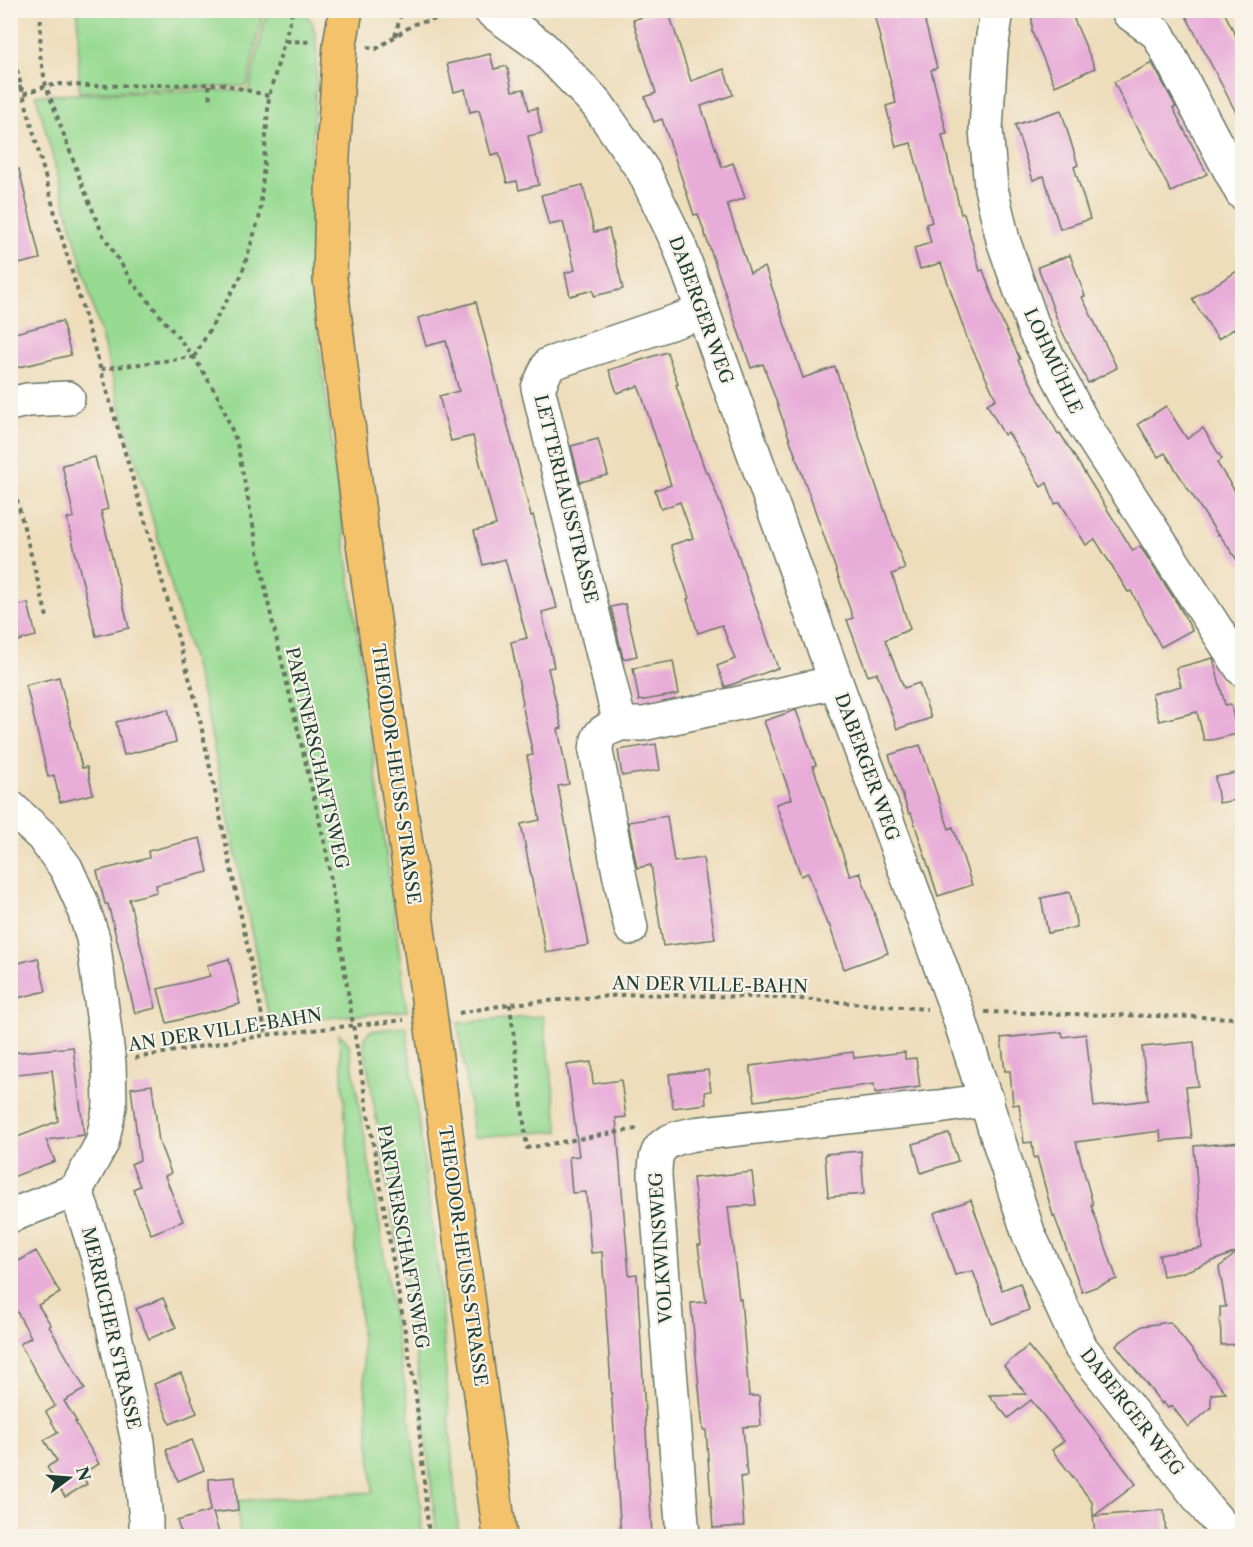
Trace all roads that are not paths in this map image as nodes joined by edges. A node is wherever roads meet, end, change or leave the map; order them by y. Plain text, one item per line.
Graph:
1 (346, 10) edge
2 (490, 10) edge
3 (997, 10) edge
4 (1129, 13) dead end
5 (1242, 193) edge
6 (703, 312) junction
7 (68, 398) dead end
8 (10, 404) edge
9 (1242, 669) edge
10 (836, 682) junction
11 (620, 724) junction
12 (10, 807) edge
13 (631, 928) dead end
14 (987, 1100) junction
15 (76, 1191) junction
16 (10, 1216) edge
17 (146, 1536) edge
18 (500, 1536) edge
19 (683, 1536) edge
20 (1231, 1536) edge

1 - 18 main road, THEODOR-HEUSS-STRASSE
2 - 6 street, DABERGER WEG
3 - 9 street, LOHMÜHLE
4 - 5 street
6 - 10 street, DABERGER WEG
6 - 11 street, LETTERHAUSSTRASSE
7 - 8 street
10 - 11 street
10 - 14 street, DABERGER WEG
11 - 13 street
12 - 15 street
14 - 19 street, VOLKWINSWEG
14 - 20 street, DABERGER WEG
15 - 16 street
15 - 17 street, MERRICHER STRASSE

